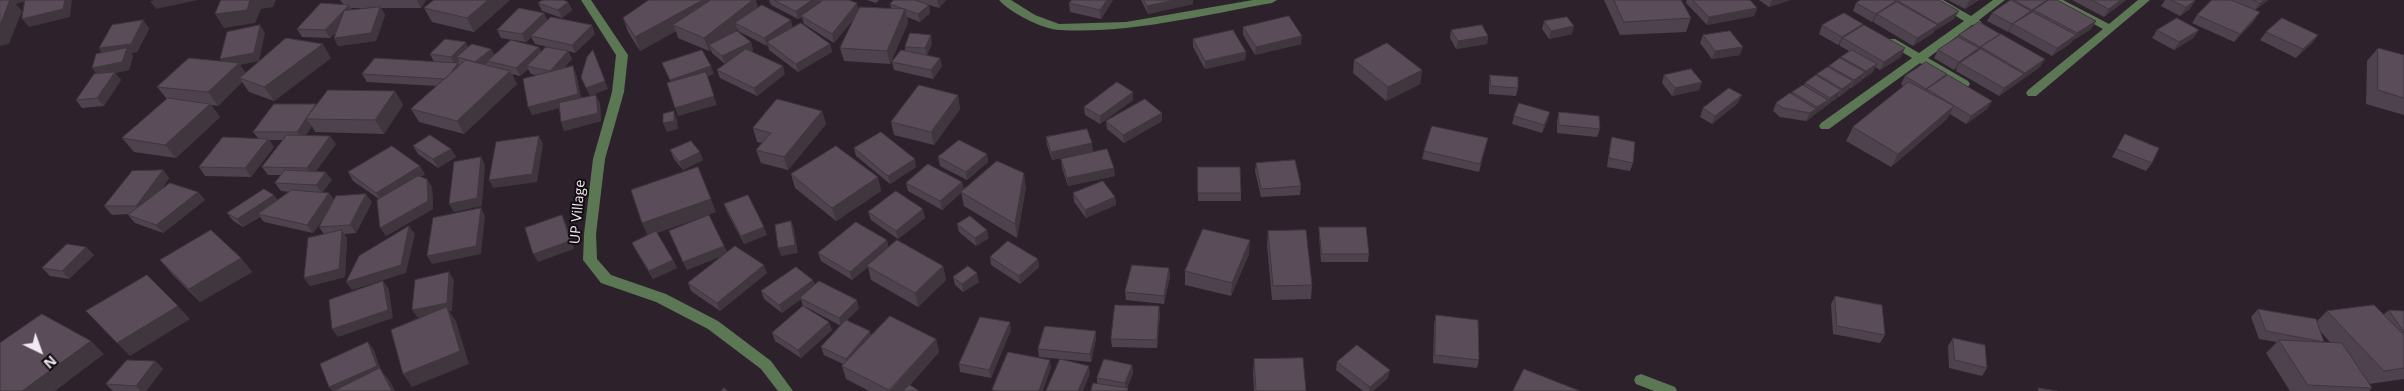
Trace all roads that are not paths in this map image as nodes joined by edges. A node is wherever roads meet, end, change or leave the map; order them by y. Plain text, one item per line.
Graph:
1 (586, 0) edge
2 (1004, 0) edge
3 (1272, 0) edge
4 (1935, 0) edge
5 (2000, 0) edge
6 (2055, 0) edge
7 (2145, 0) edge
8 (1971, 20) junction
9 (2109, 28) junction
10 (1989, 30) edge
11 (1881, 35) edge
12 (1919, 58) junction
13 (1964, 84) edge
14 (2032, 93) dead end
15 (1825, 126) dead end
16 (1641, 380) dead end
17 (786, 391) edge
18 (1670, 391) edge

1 - 17 street, UP Village
2 - 3 street
4 - 8 street
5 - 8 street
6 - 9 street
7 - 9 street
8 - 10 street
8 - 12 street
9 - 14 street
11 - 12 street
12 - 13 street
12 - 15 street
16 - 18 street

